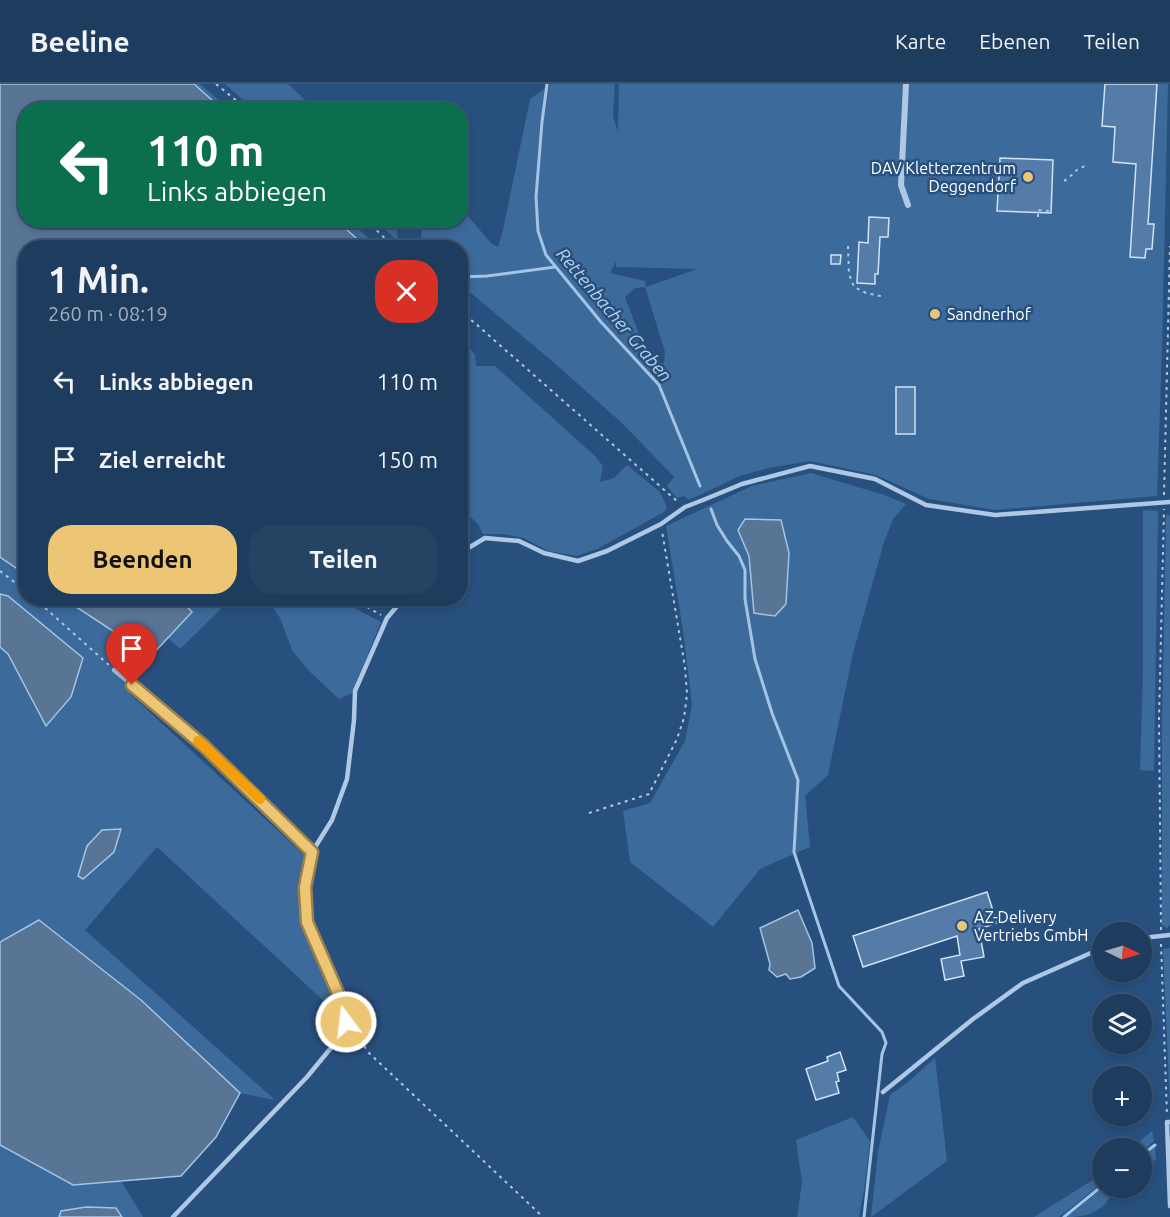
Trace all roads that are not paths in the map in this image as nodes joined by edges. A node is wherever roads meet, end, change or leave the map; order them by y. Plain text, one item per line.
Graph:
1 (906, 84) edge
2 (908, 205) dead end
3 (1170, 502) edge
4 (468, 548) edge
5 (397, 606) edge
6 (114, 670) road end
7 (312, 852) junction
8 (1170, 935) edge
9 (1152, 937) edge
10 (1092, 952) edge
11 (883, 1092) dead end
12 (1168, 1122) edge
13 (1170, 1206) edge
14 (173, 1217) edge

1 - 2 street
3 - 4 lane
5 - 7 lane
6 - 7 lane
7 - 14 lane
8 - 9 lane
10 - 11 lane
12 - 13 lane

